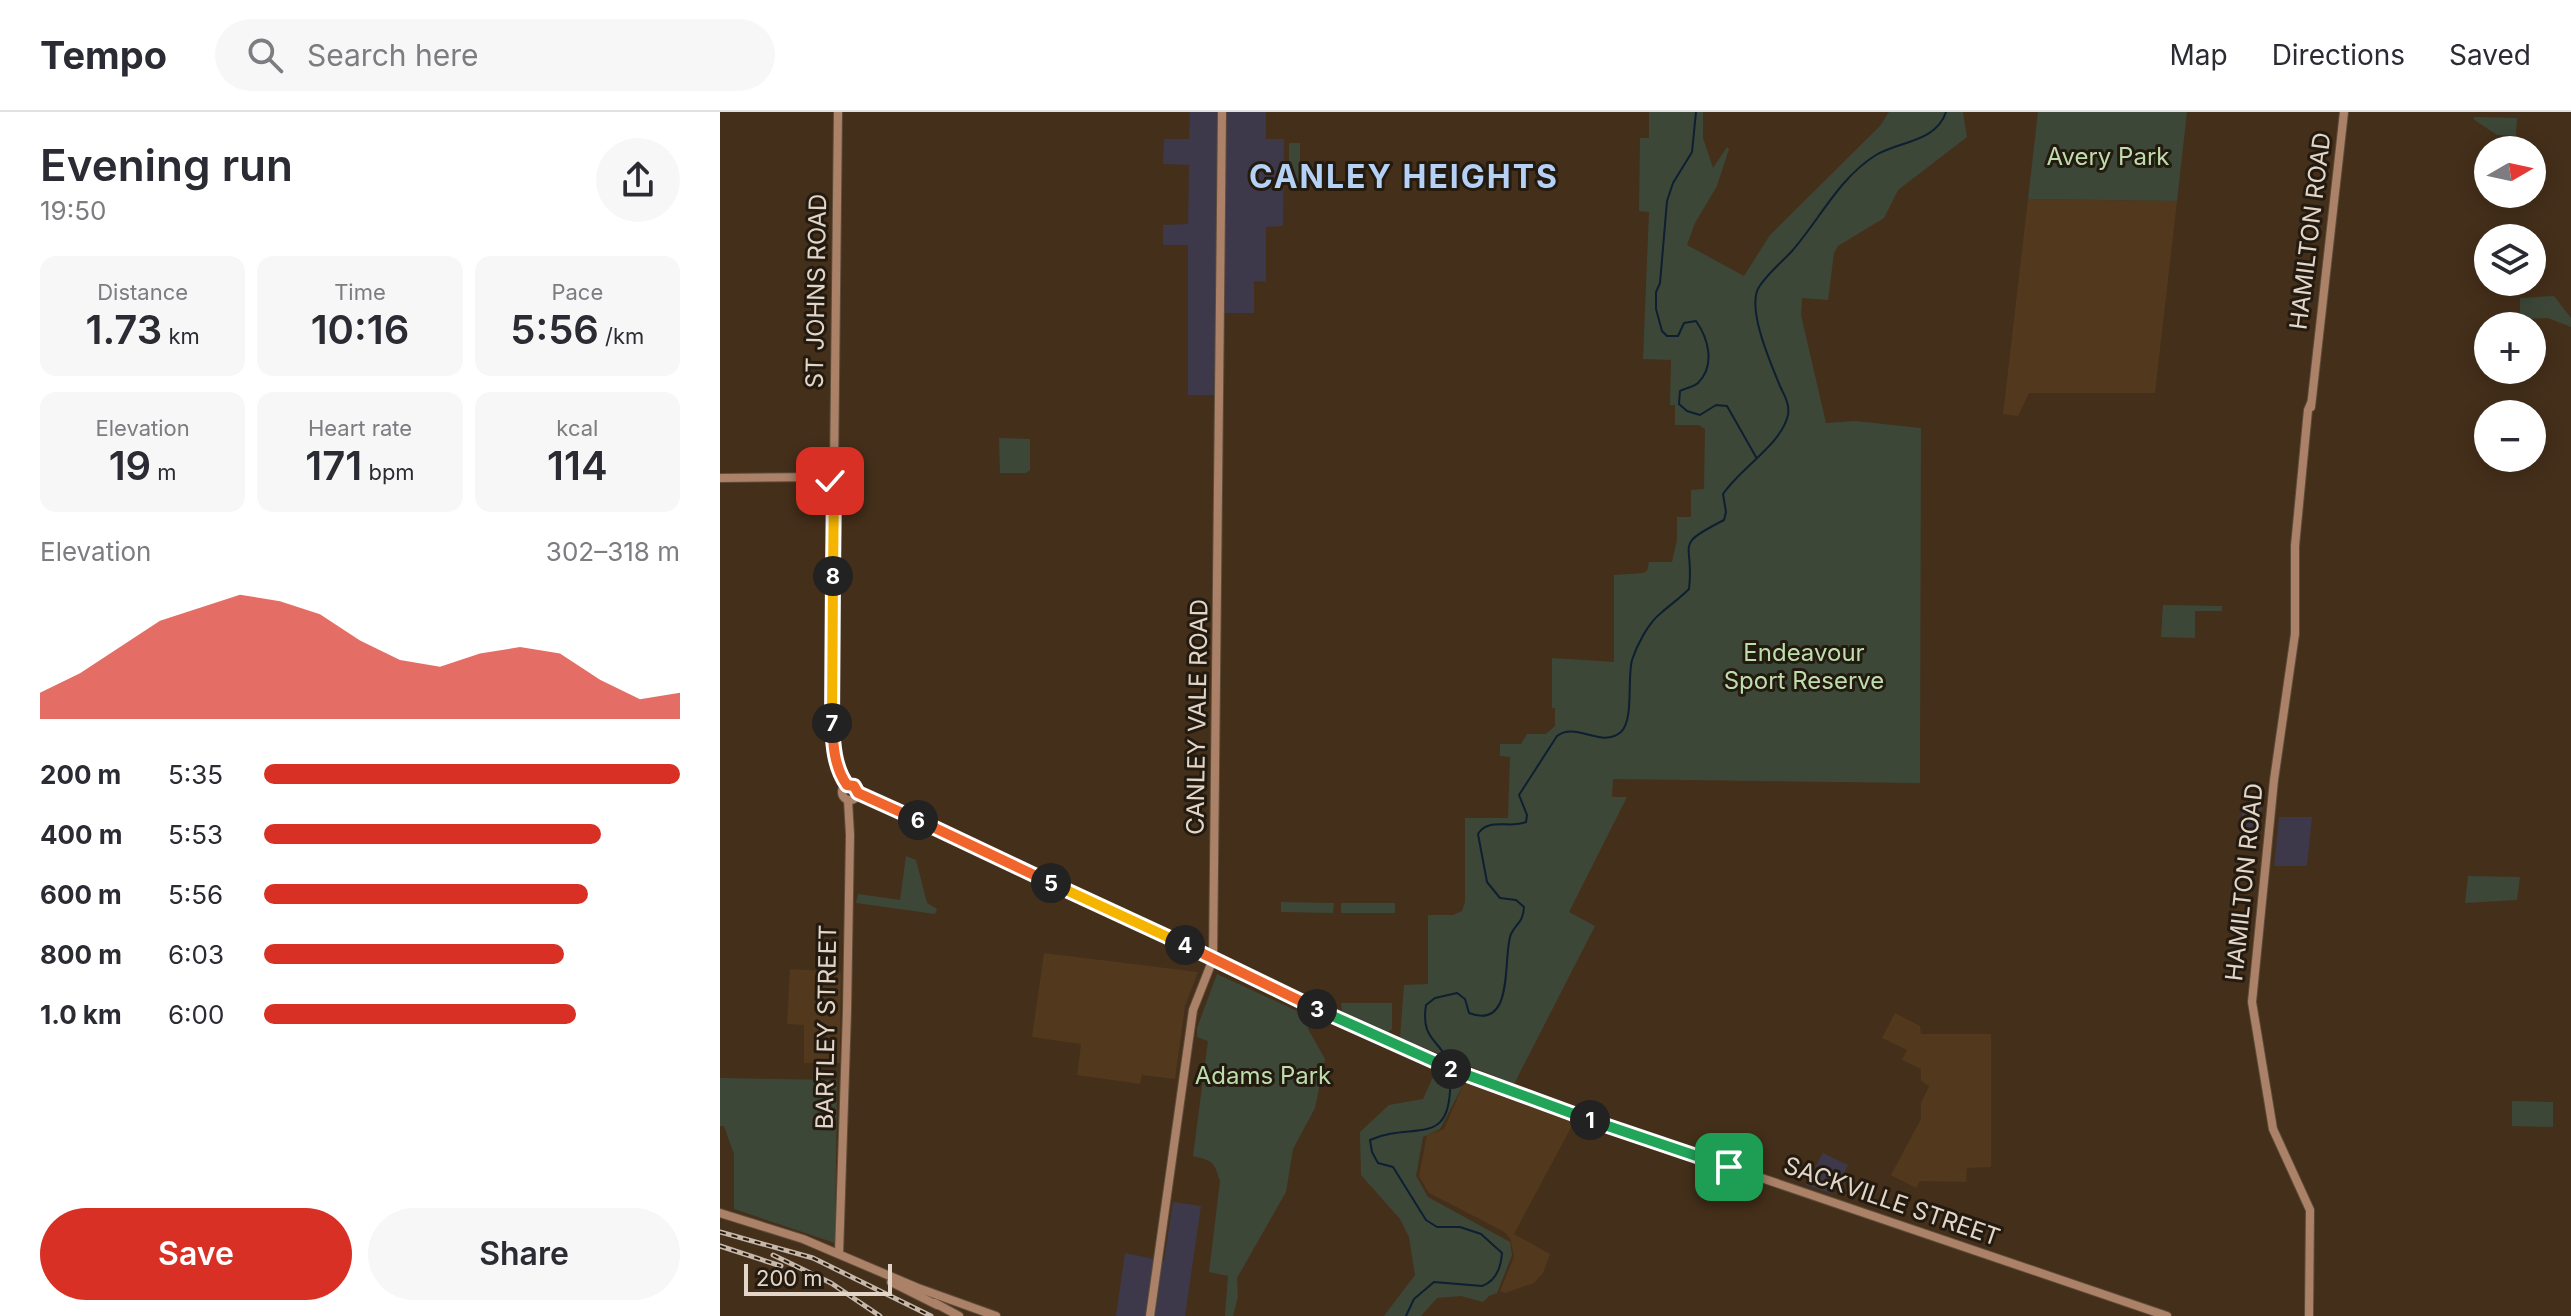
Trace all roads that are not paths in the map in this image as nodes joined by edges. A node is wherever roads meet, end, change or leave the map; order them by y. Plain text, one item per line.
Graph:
1 (838, 112) edge
2 (2344, 112) edge
3 (1221, 113) edge
4 (832, 477) junction
5 (720, 478) edge
6 (847, 785) junction
7 (858, 793) junction
8 (848, 800) junction
9 (1213, 959) junction
10 (720, 1213) edge
11 (839, 1254) junction
12 (870, 1268) junction
13 (918, 1288) junction
14 (937, 1305) junction
15 (959, 1316) edge
16 (996, 1316) edge
17 (1150, 1316) edge
18 (2167, 1316) edge
19 (2309, 1316) edge

1 - 4 main road, ST JOHNS ROAD
2 - 19 main road, HAMILTON ROAD
3 - 9 main road, CANLEY VALE ROAD
4 - 5 main road
4 - 6 main road, ST JOHNS ROAD
6 - 7 main road
6 - 8 main road
7 - 8 main road
7 - 9 main road, SACKVILLE STREET
8 - 11 main road, BARTLEY STREET
9 - 17 main road, CANLEY VALE ROAD
9 - 18 main road, SACKVILLE STREET
10 - 11 main road
11 - 12 main road
12 - 13 main road
12 - 14 main road
13 - 14 main road
13 - 16 main road
14 - 15 main road

